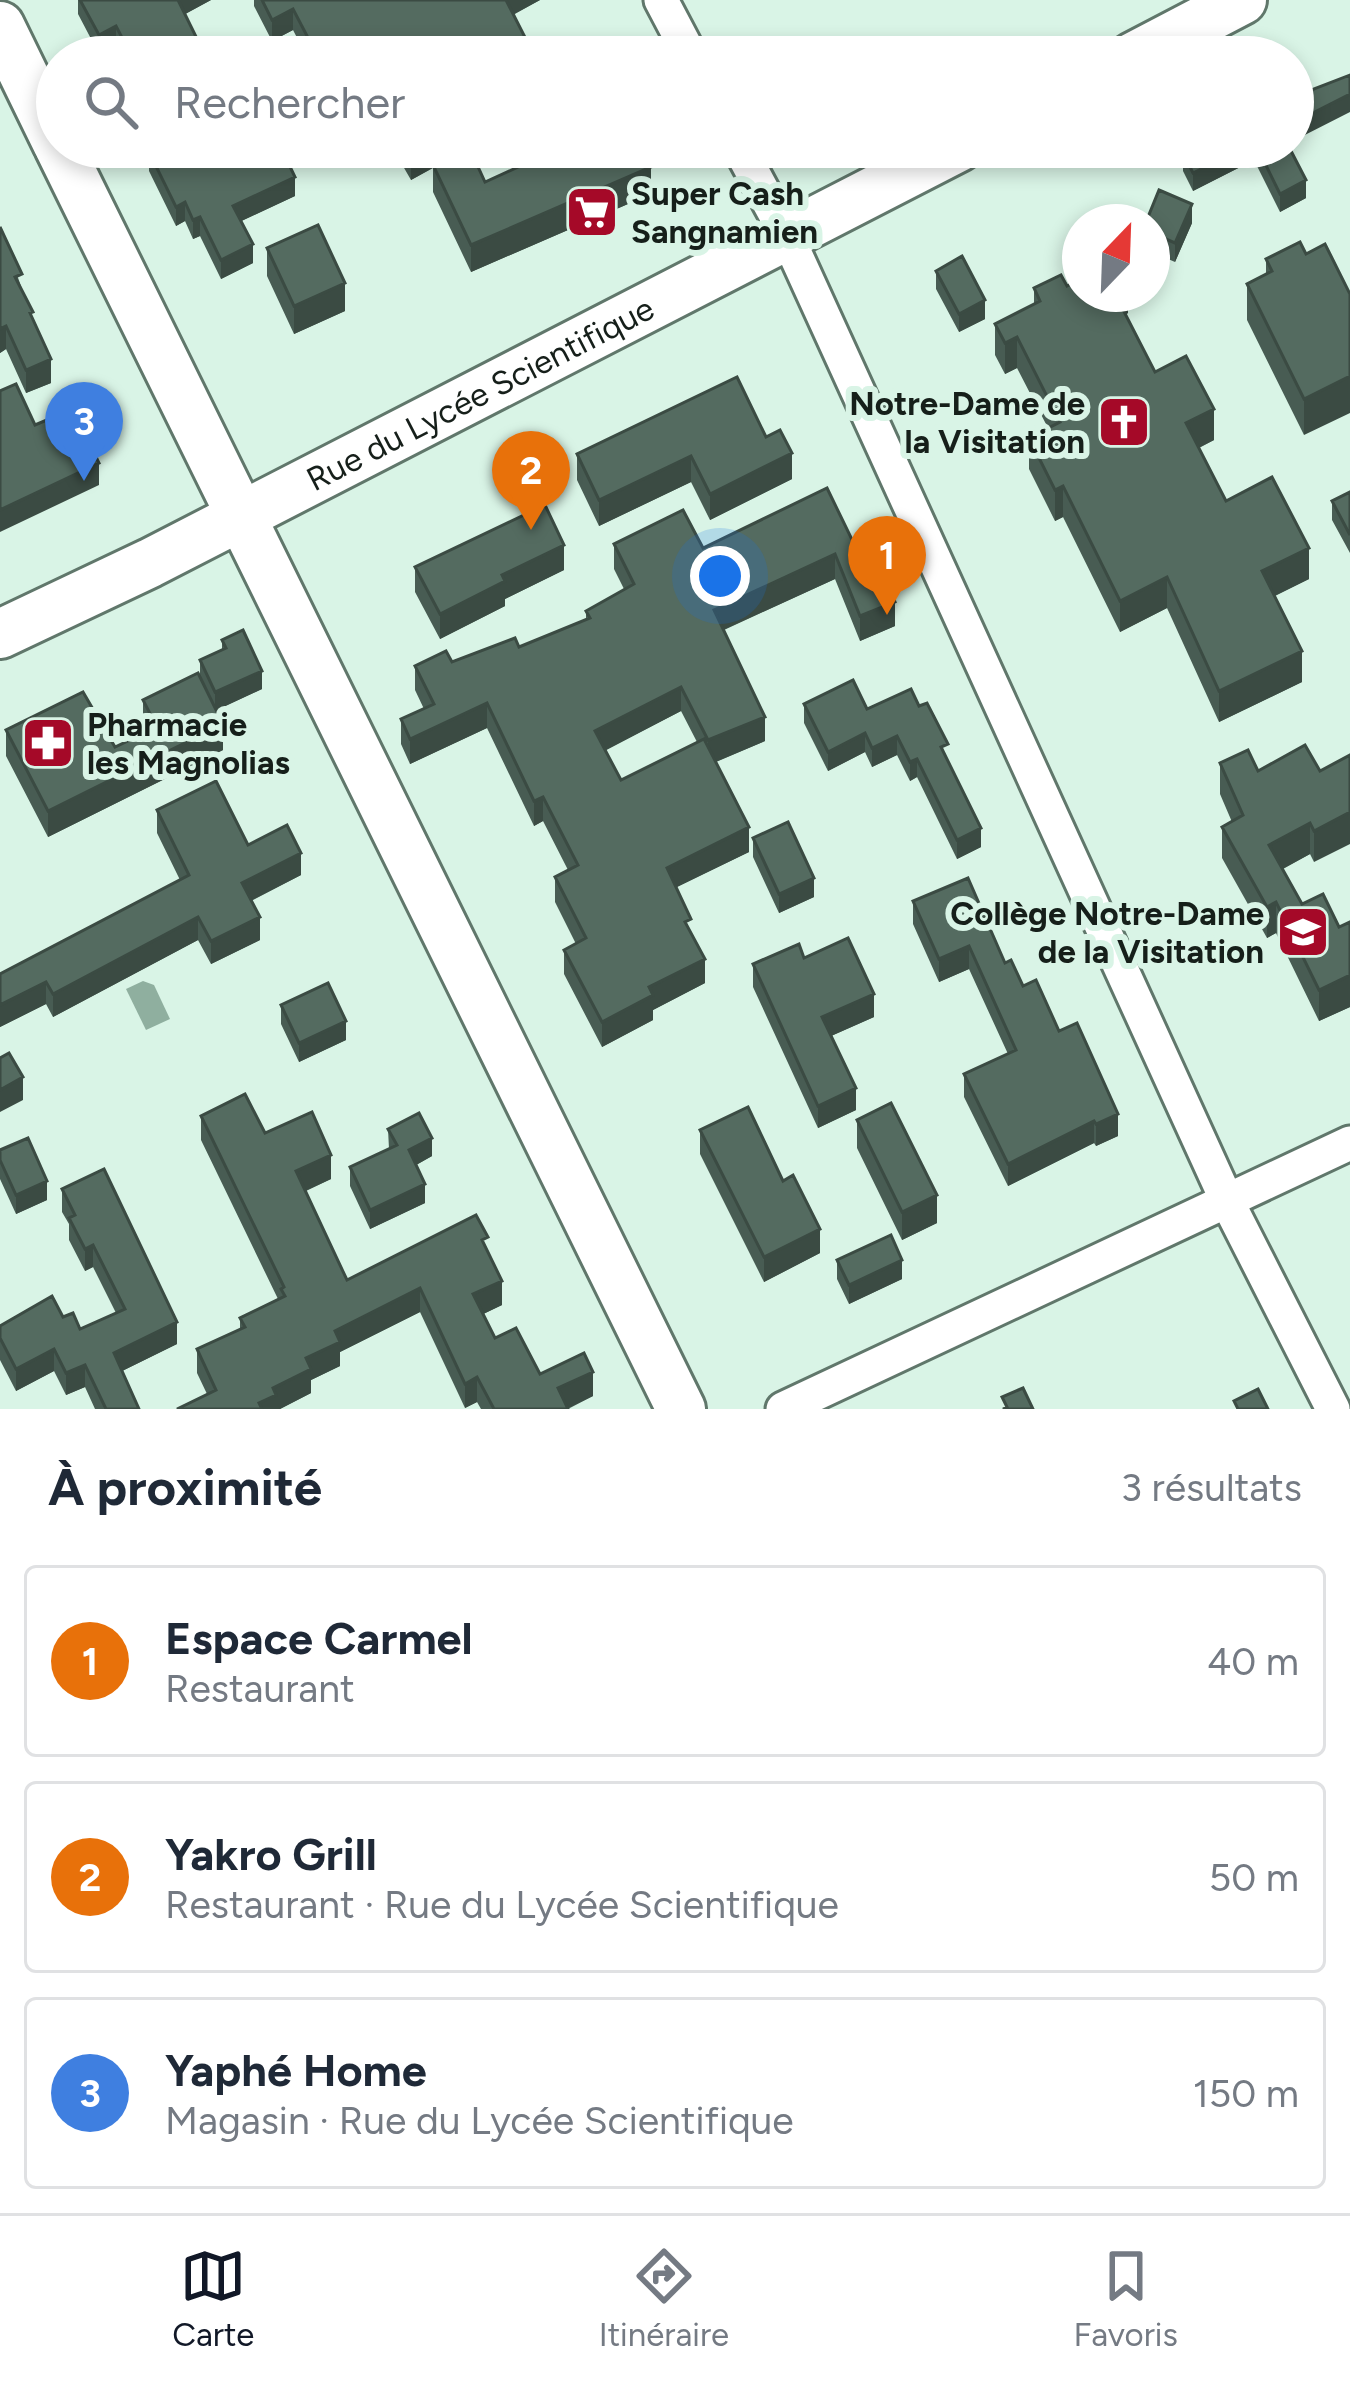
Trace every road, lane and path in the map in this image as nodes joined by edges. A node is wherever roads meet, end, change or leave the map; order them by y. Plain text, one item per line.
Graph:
1 (661, 0) edge
2 (1242, 0) edge
3 (0, 26) edge
4 (681, 36) edge
5 (1173, 36) edge
6 (36, 100) edge
7 (69, 168) edge
8 (751, 168) edge
9 (918, 168) edge
10 (787, 236) junction
11 (240, 517) junction
12 (0, 634) edge
13 (1350, 1143) edge
14 (1228, 1203) junction
15 (681, 1409) edge
16 (782, 1409) edge
17 (1333, 1409) edge

1 - 4 street
2 - 5 street
3 - 6 street
7 - 11 street
8 - 10 street
9 - 10 street, Rue du Lycée Scientifique
10 - 11 street, Rue du Lycée Scientifique
10 - 14 street
11 - 12 street, Rue du Lycée Scientifique
11 - 15 street
13 - 14 street
14 - 16 street
14 - 17 street

